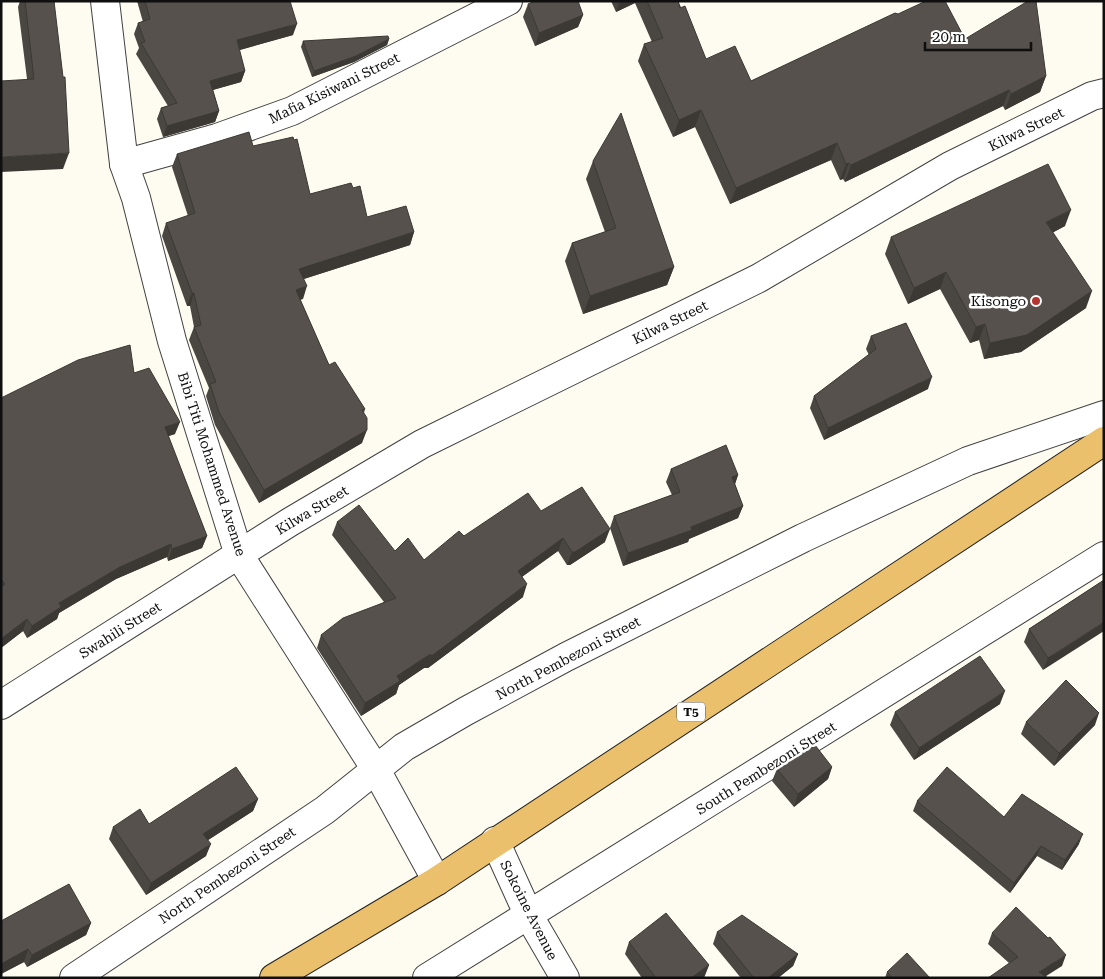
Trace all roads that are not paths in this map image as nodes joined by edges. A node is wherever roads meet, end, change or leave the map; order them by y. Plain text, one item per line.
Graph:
1 (105, 1) edge
2 (508, 1) edge
3 (1104, 94) edge
4 (124, 164) junction
5 (1104, 415) edge
6 (1104, 441) edge
7 (239, 556) junction
8 (1104, 556) edge
9 (1, 705) edge
10 (375, 768) junction
11 (495, 841) junction
12 (437, 881) junction
13 (529, 916) junction
14 (74, 978) edge
15 (274, 978) edge
16 (427, 978) edge
17 (565, 978) edge

1 - 4 street, Bibi Titi Mohammed Avenue
2 - 4 street, Mafia Kisiwani Street
3 - 7 street, Kilwa Street
4 - 7 street, Bibi Titi Mohammed Avenue
5 - 10 street, North Pembezoni Street
6 - 11 highway, T5
7 - 9 street, Swahili Street
7 - 10 street, Bibi Titi Mohammed Avenue
8 - 13 street, South Pembezoni Street
10 - 12 street, Bibi Titi Mohammed Avenue
10 - 14 street, North Pembezoni Street
11 - 12 highway, T5
11 - 13 street, Sokoine Avenue
12 - 15 highway, T5
13 - 16 street, South Pembezoni Street
13 - 17 street, Sokoine Avenue

